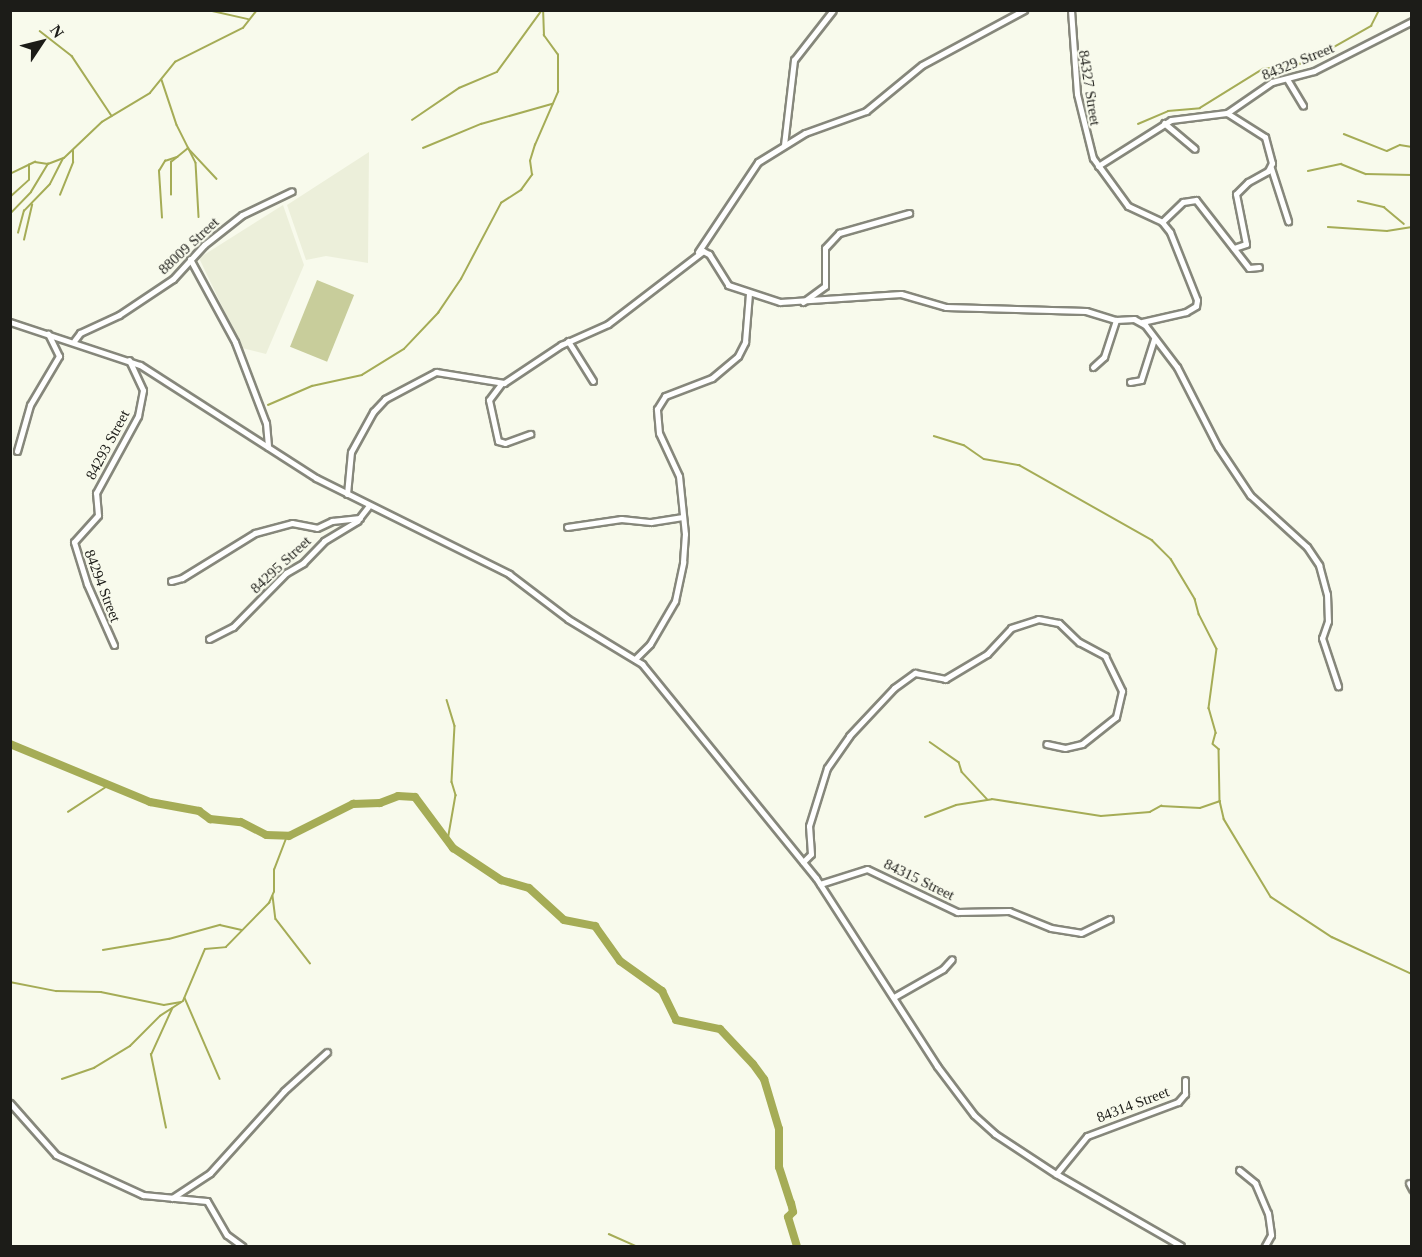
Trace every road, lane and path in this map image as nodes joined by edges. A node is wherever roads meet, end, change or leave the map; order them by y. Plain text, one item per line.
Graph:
1 (833, 10) edge
2 (1024, 10) edge
3 (1071, 10) edge
4 (1412, 21) edge
5 (1287, 79) junction
6 (1303, 106) dead end
7 (1227, 112) junction
8 (1164, 123) junction
9 (783, 145) junction
10 (1195, 149) dead end
11 (1098, 166) junction
12 (1271, 168) junction
13 (292, 191) dead end
14 (909, 213) dead end
15 (1288, 221) dead end
16 (1162, 222) junction
17 (1234, 248) junction
18 (697, 253) junction
19 (190, 259) junction
20 (1258, 267) dead end
21 (195, 269) junction
22 (182, 270) junction
23 (749, 293) junction
24 (802, 302) junction
25 (1116, 320) junction
26 (10, 322) edge
27 (1142, 322) junction
28 (48, 333) junction
29 (1154, 339) junction
30 (74, 341) junction
31 (568, 341) junction
32 (129, 360) junction
33 (1093, 367) dead end
34 (593, 381) dead end
35 (1130, 382) dead end
36 (501, 384) junction
37 (530, 434) dead end
38 (268, 447) junction
39 (17, 451) dead end
40 (347, 495) junction
41 (368, 507) junction
42 (100, 508) joint
43 (683, 517) junction
44 (362, 518) junction
45 (567, 527) dead end
46 (171, 581) dead end
47 (209, 639) dead end
48 (114, 645) dead end
49 (635, 659) junction
50 (1338, 686) dead end
51 (1046, 744) dead end
52 (803, 862) junction
53 (820, 884) junction
54 (1110, 919) dead end
55 (952, 959) dead end
56 (894, 997) junction
57 (327, 1052) dead end
58 (1185, 1080) dead end
59 (10, 1103) edge
60 (1239, 1170) dead end
61 (1056, 1174) junction
62 (168, 1200) junction
63 (242, 1246) edge
64 (1181, 1246) edge
65 (1264, 1246) edge

1 - 9 street
2 - 9 street
3 - 11 street, 84327 Street
4 - 5 street, 84329 Street
5 - 6 street
5 - 7 street, 84329 Street
7 - 8 street, 84329 Street
7 - 12 street
8 - 10 street
8 - 11 street, 84329 Street
9 - 18 street
11 - 16 street, 84327 Street
12 - 15 street
12 - 17 street
13 - 19 street, 88009 Street
14 - 24 street
16 - 17 street
16 - 27 street
17 - 20 street
18 - 23 street
18 - 31 street
19 - 21 street
19 - 22 street, 88009 Street
21 - 22 street
21 - 38 street
22 - 30 street, 88009 Street
23 - 24 street
23 - 43 street
24 - 25 street
25 - 27 street
25 - 33 street
26 - 28 street
27 - 29 street
28 - 30 street
28 - 39 street
29 - 35 street
29 - 50 street
30 - 32 street
31 - 34 street
31 - 36 street
32 - 38 street
32 - 42 street, 84293 Street
36 - 37 street
36 - 40 street
38 - 40 street
40 - 41 street
41 - 44 street, 84295 Street
41 - 49 street
42 - 48 street, 84294 Street
43 - 45 street
43 - 49 street
44 - 46 street
44 - 47 street, 84295 Street
49 - 52 street
51 - 52 street
52 - 53 street
53 - 54 street, 84315 Street
53 - 56 street
55 - 56 street
56 - 61 street
57 - 62 street
58 - 61 street, 84314 Street
59 - 62 street
60 - 65 street
61 - 64 street
62 - 63 street

